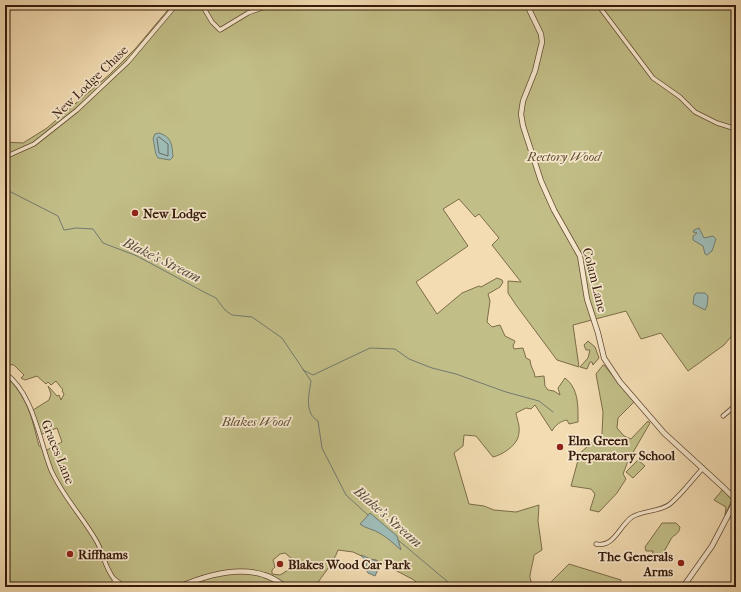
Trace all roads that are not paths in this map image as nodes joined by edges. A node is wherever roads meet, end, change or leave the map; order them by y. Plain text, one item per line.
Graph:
1 (176, 5) edge
2 (202, 5) edge
3 (270, 5) edge
4 (527, 5) edge
5 (598, 5) edge
6 (736, 129) edge
7 (5, 157) edge
8 (5, 373) edge
9 (736, 405) edge
10 (723, 416) dead end
11 (703, 468) junction
12 (735, 505) edge
13 (596, 544) dead end
14 (115, 580) junction
15 (112, 587) edge
16 (124, 587) edge
17 (179, 587) edge
18 (286, 587) edge
19 (682, 587) edge

1 - 7 street, New Lodge Chase
2 - 3 street
4 - 11 street, Colam Lane
5 - 6 street
8 - 14 street, Graces Lane
9 - 10 street
11 - 12 street, Colam Lane
11 - 13 street
12 - 19 street
14 - 15 street
14 - 16 street
17 - 18 street

